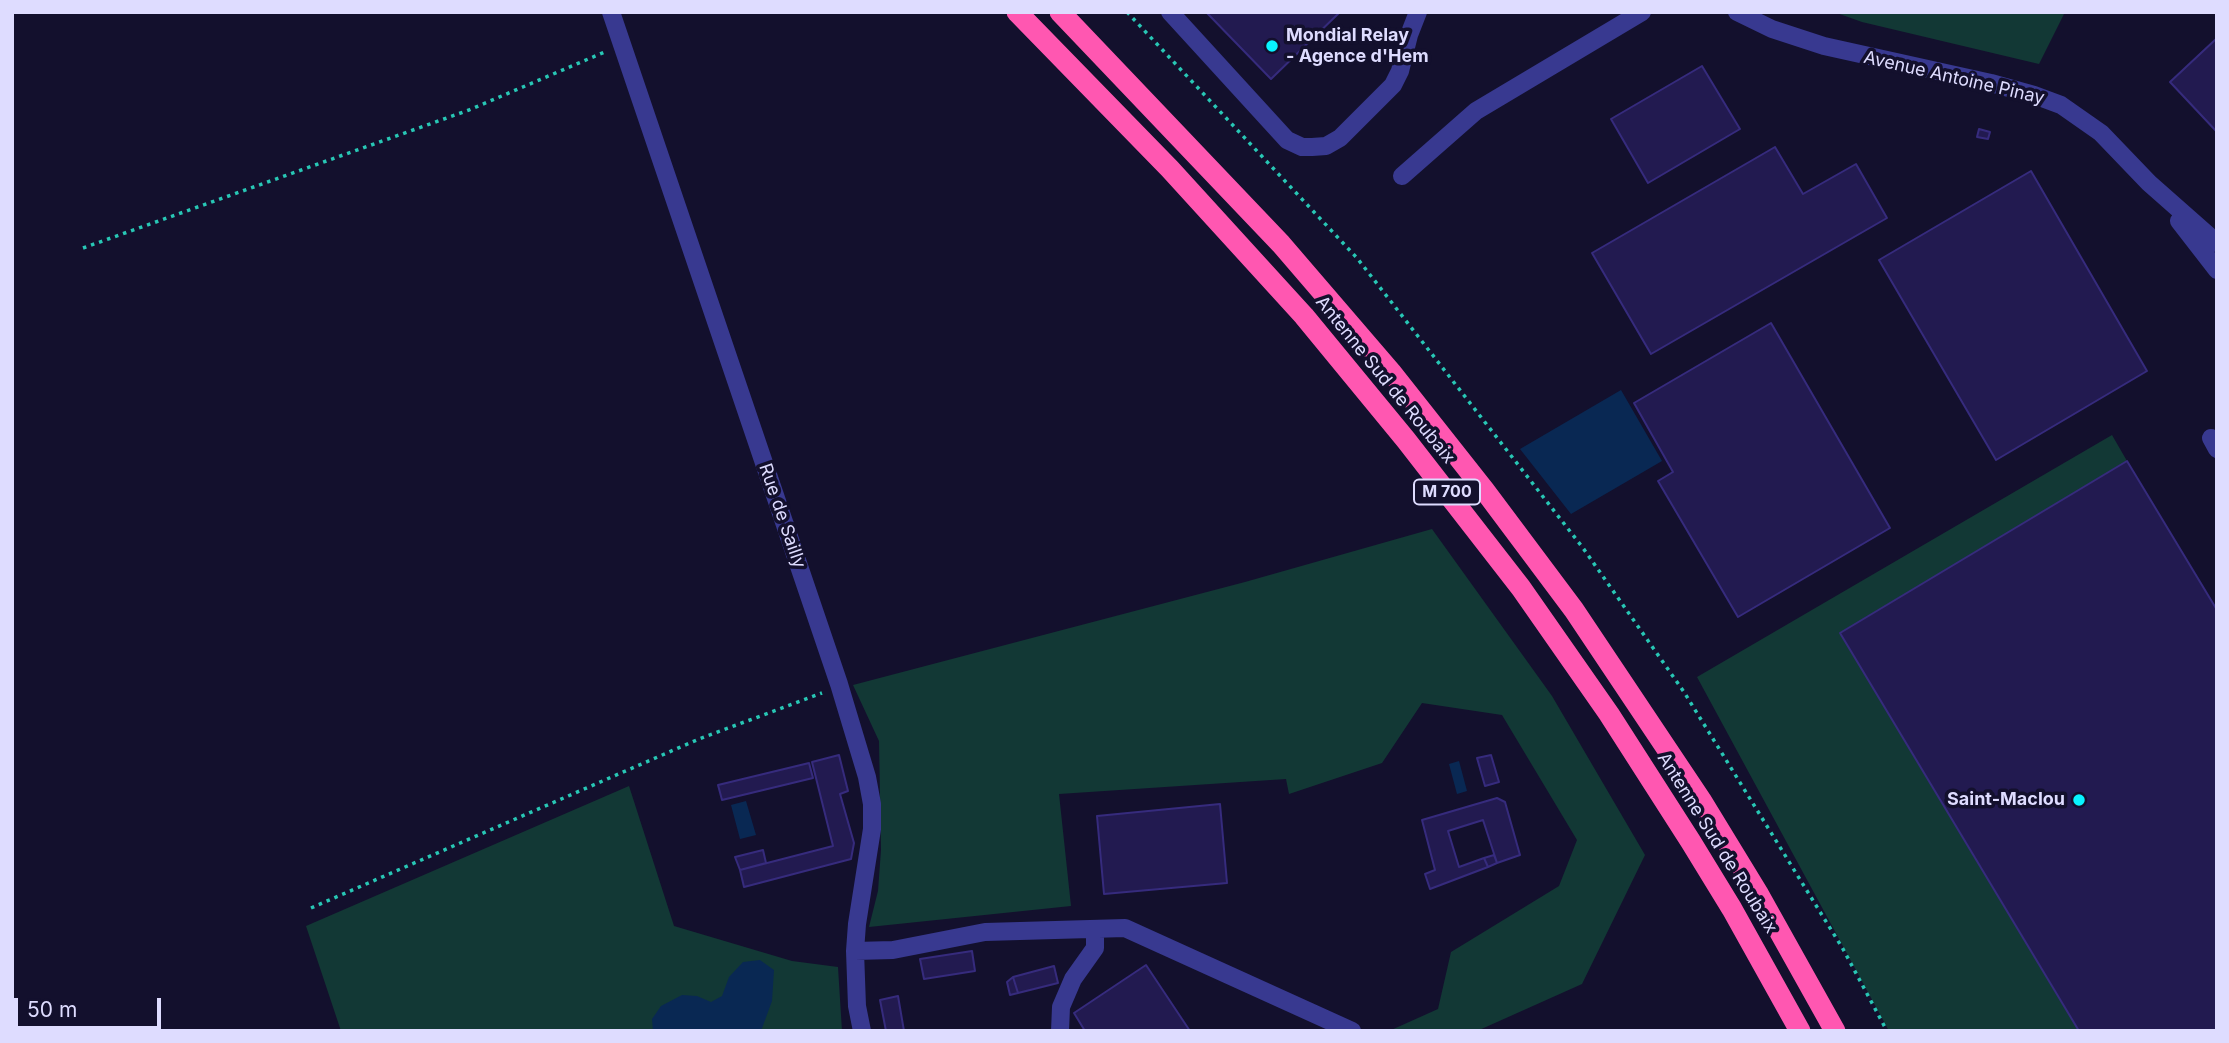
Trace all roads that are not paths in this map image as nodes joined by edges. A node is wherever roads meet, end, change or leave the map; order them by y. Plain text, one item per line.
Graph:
1 (611, 12) edge
2 (1017, 12) edge
3 (1060, 12) edge
4 (1170, 12) edge
5 (1418, 12) edge
6 (1642, 12) edge
7 (1737, 12) edge
8 (1402, 176) dead end
9 (2149, 183) junction
10 (2217, 243) edge
11 (2217, 270) edge
12 (1095, 929) junction
13 (855, 951) junction
14 (1824, 1010) junction
15 (862, 1031) edge
16 (1060, 1031) edge
17 (1352, 1031) edge
18 (1800, 1031) edge
19 (1835, 1031) edge
20 (1841, 1031) edge

1 - 13 street, Rue de Sailly
2 - 18 highway, Antenne Sud de Roubaix / M 700
3 - 14 highway, Antenne Sud de Roubaix / M 700
4 - 5 street
6 - 8 street
7 - 9 street, Avenue Antoine Pinay
9 - 10 street, Avenue Antoine Pinay
9 - 11 street, Avenue Antoine Pinay
12 - 13 street
12 - 16 street
12 - 17 street
13 - 15 street, Rue de Sailly
14 - 19 highway, Antenne Sud de Roubaix / M 700
14 - 20 highway

